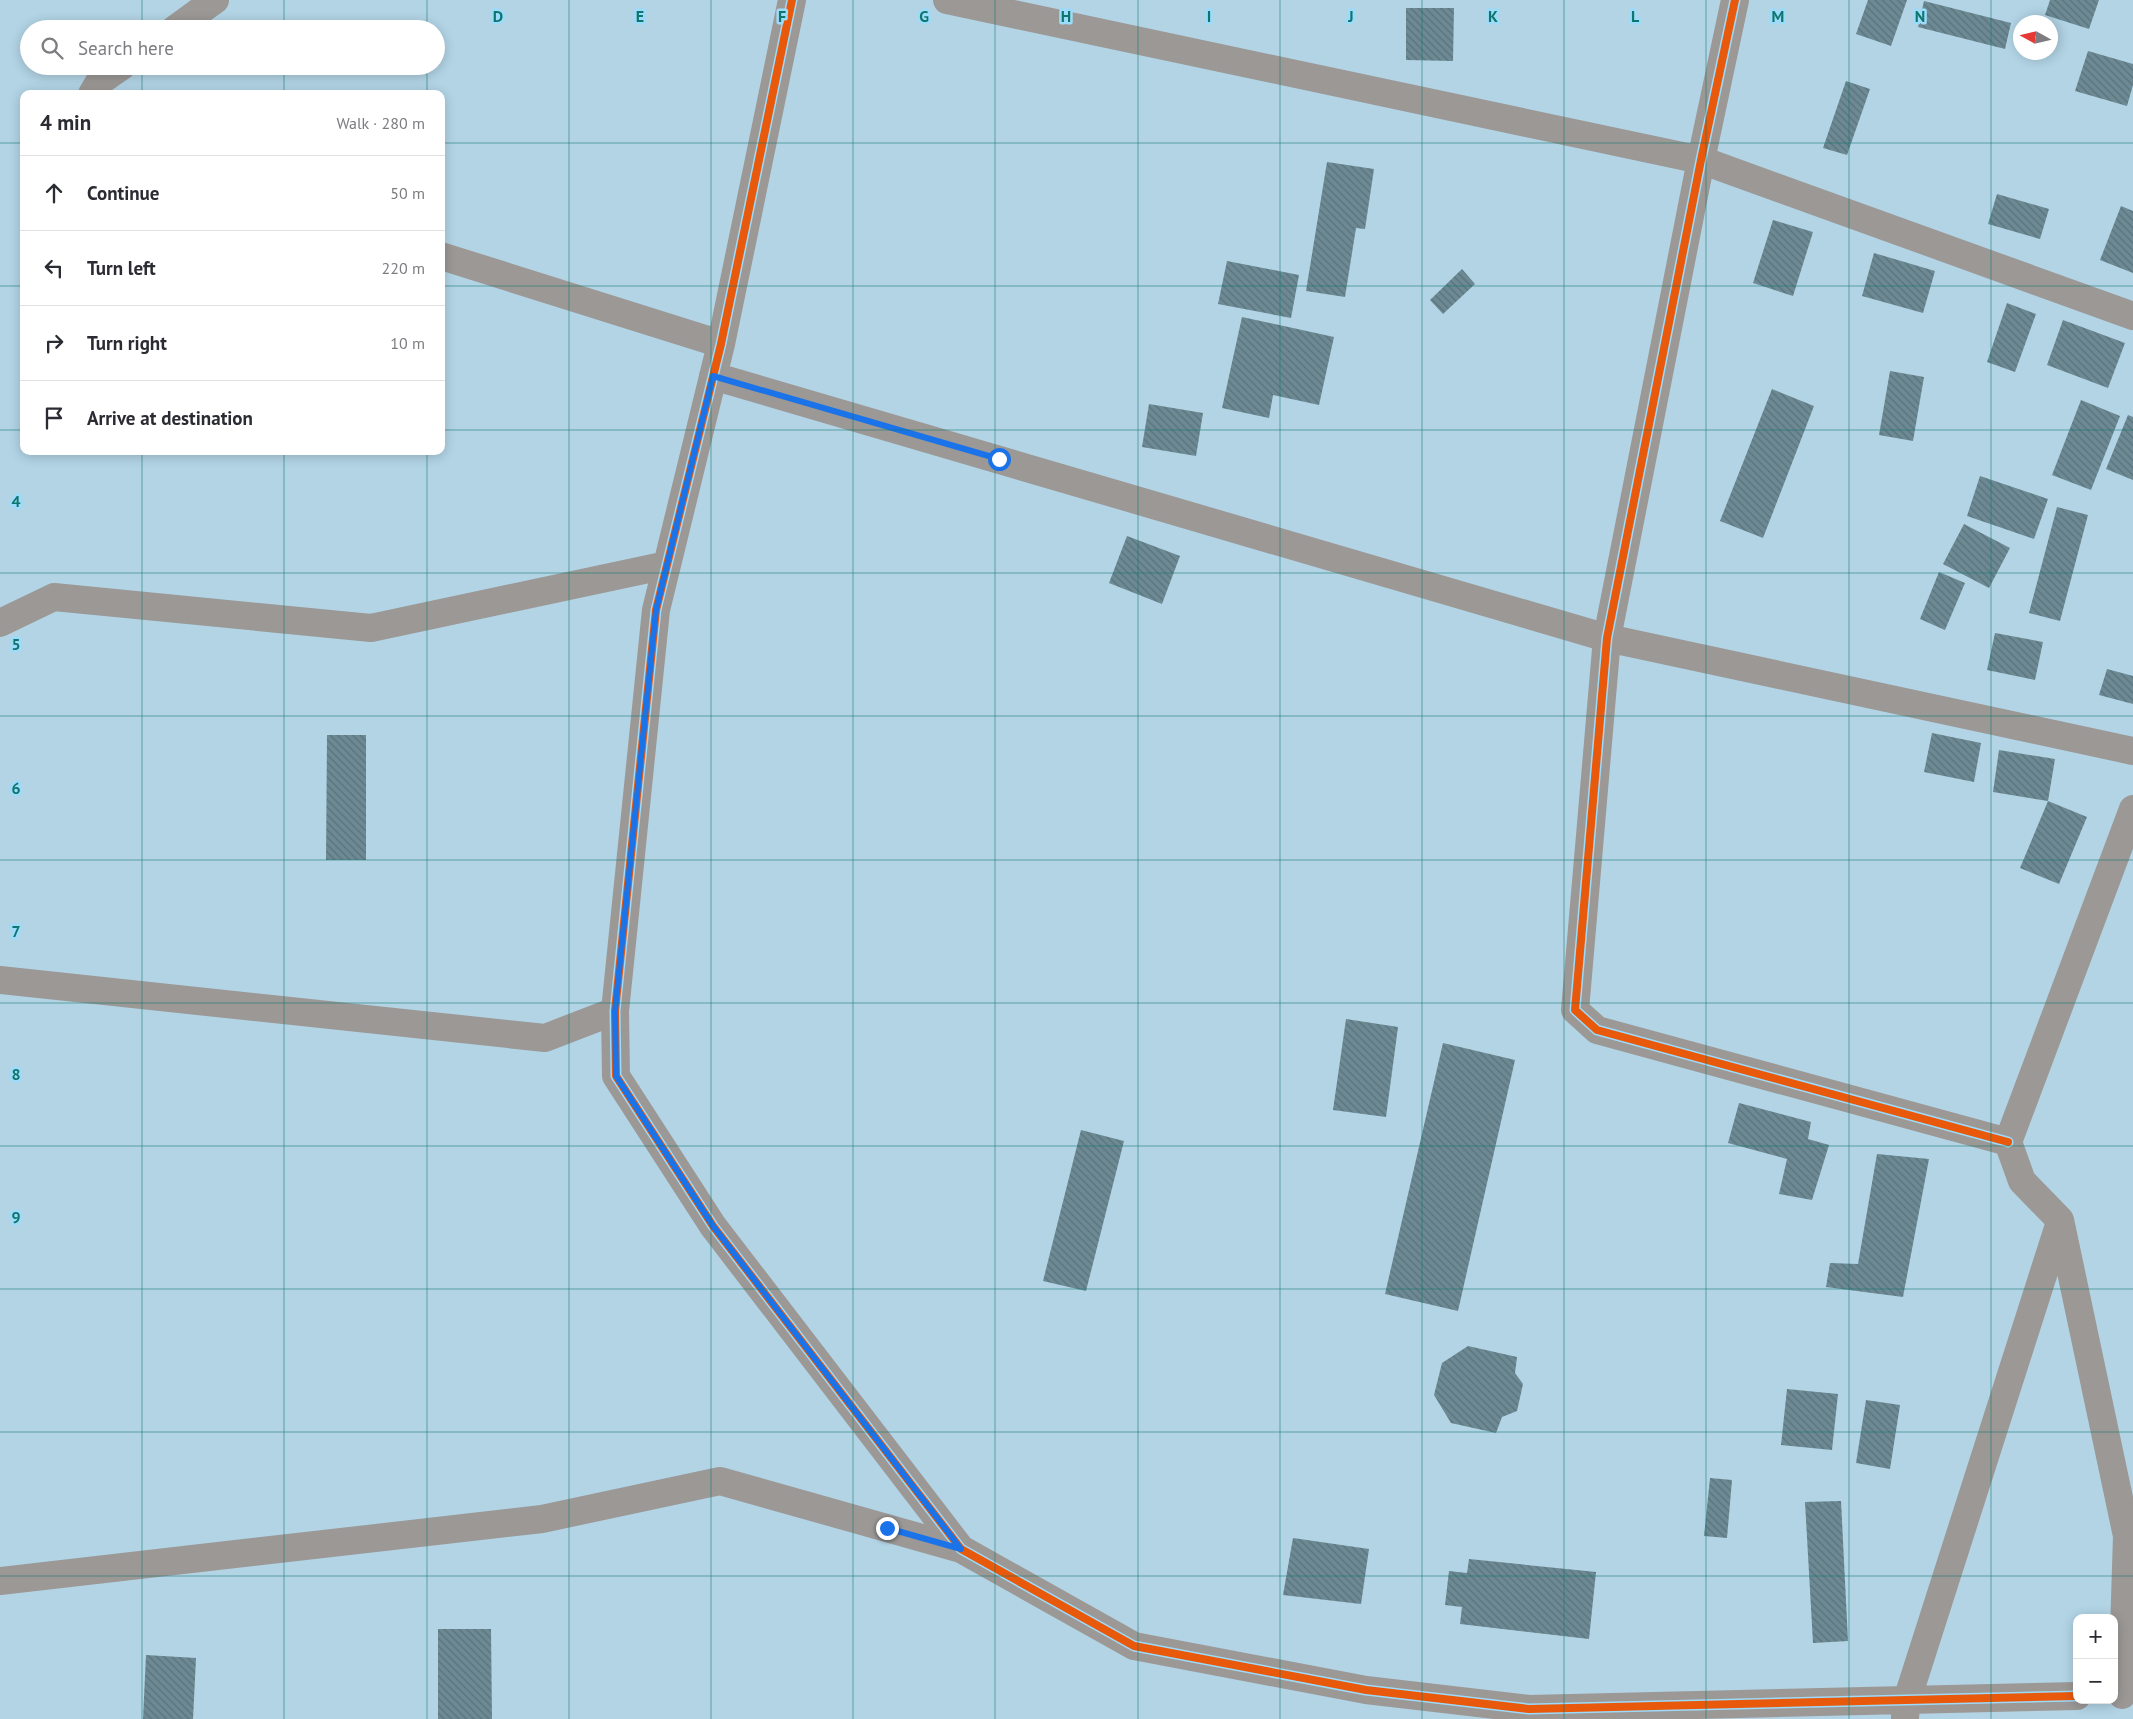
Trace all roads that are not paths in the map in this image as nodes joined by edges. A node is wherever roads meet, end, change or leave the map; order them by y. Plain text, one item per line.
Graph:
1 (215, 0) edge
2 (792, 0) edge
3 (947, 0) edge
4 (1735, 0) edge
5 (187, 20) edge
6 (109, 75) edge
7 (94, 90) edge
8 (1701, 160) junction
9 (445, 257) edge
10 (2133, 316) edge
11 (721, 344) junction
12 (713, 376) junction
13 (667, 565) junction
14 (0, 622) edge
15 (1607, 638) junction
16 (2133, 751) edge
17 (2133, 810) edge
18 (0, 980) edge
19 (615, 1011) junction
20 (2008, 1142) junction
21 (2060, 1220) junction
22 (961, 1549) junction
23 (0, 1581) edge
24 (2123, 1695) edge
25 (2073, 1696) edge
26 (1906, 1710) edge
27 (1608, 1713) edge

1 - 5 street
2 - 11 street
3 - 8 street
4 - 8 street
6 - 7 street
8 - 10 street
8 - 15 street
9 - 11 street
11 - 12 street
12 - 13 street
12 - 15 street
13 - 14 street
13 - 19 street
15 - 16 street
15 - 20 street
17 - 20 street
18 - 19 street
19 - 22 street
20 - 21 street
21 - 24 street
21 - 26 street
22 - 23 street
22 - 27 street
25 - 26 street
26 - 27 street

